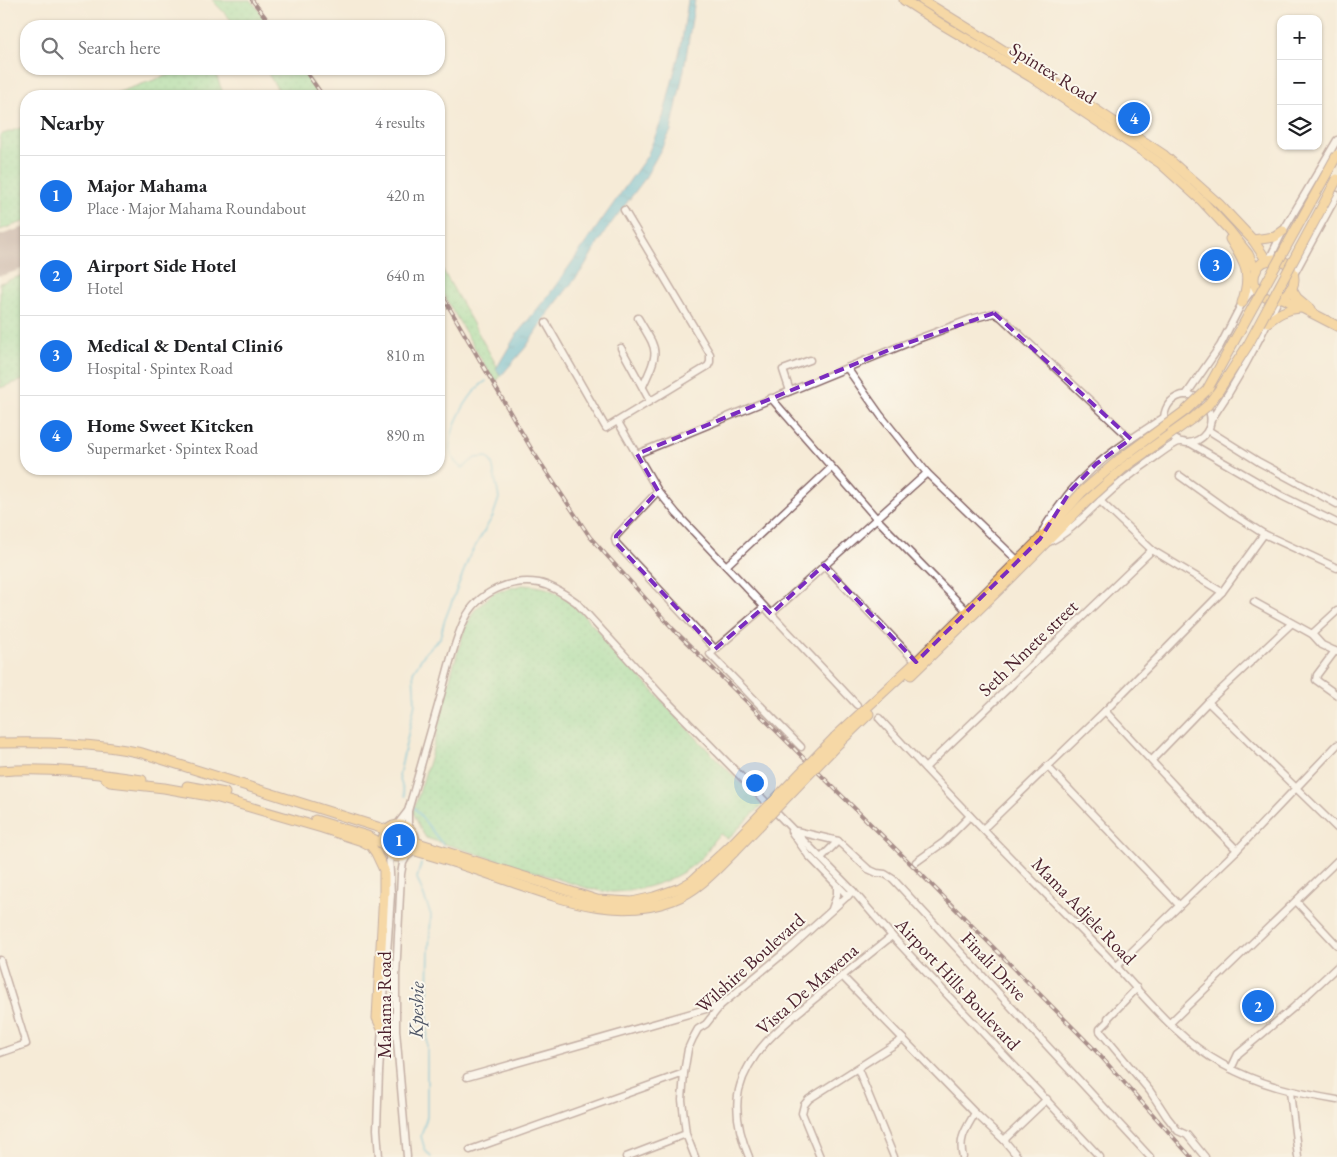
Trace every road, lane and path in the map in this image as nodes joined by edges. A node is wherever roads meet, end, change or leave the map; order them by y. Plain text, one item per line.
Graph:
1 (904, 0) edge
2 (922, 0) edge
3 (932, 0) edge
4 (982, 38) junction
5 (1337, 140) edge
6 (1337, 155) edge
7 (1337, 179) edge
8 (1337, 195) edge
9 (624, 210) dead end
10 (1222, 223) junction
11 (1283, 231) junction
12 (1253, 240) junction
13 (1268, 260) junction
14 (1256, 271) junction
15 (1293, 276) junction
16 (1255, 286) junction
17 (1292, 288) junction
18 (1280, 298) junction
19 (1242, 303) junction
20 (1300, 308) junction
21 (638, 318) dead end
22 (1327, 321) junction
23 (1268, 322) junction
24 (546, 323) dead end
25 (1337, 326) edge
26 (621, 348) dead end
27 (810, 360) dead end
28 (847, 368) junction
29 (643, 386) junction
30 (790, 390) junction
31 (1186, 395) junction
32 (771, 398) junction
33 (650, 401) junction
34 (1163, 418) junction
35 (1211, 420) junction
36 (618, 422) junction
37 (1208, 430) junction
38 (1131, 439) junction
39 (1180, 442) junction
40 (1190, 443) junction
41 (637, 454) junction
42 (1123, 462) junction
43 (831, 468) junction
44 (927, 473) junction
45 (1180, 476) dead end
46 (658, 491) junction
47 (1100, 501) junction
48 (1337, 504) edge
49 (877, 519) junction
50 (1337, 523) edge
51 (1264, 534) junction
52 (1042, 541) junction
53 (1152, 550) junction
54 (1018, 561) junction
55 (824, 564) junction
56 (726, 566) junction
57 (1337, 568) edge
58 (1222, 592) junction
59 (1254, 602) dead end
60 (764, 607) junction
61 (967, 611) junction
62 (1337, 611) edge
63 (771, 614) junction
64 (1291, 624) junction
65 (1312, 634) junction
66 (715, 649) junction
67 (1336, 651) edge
68 (916, 662) junction
69 (1337, 695) edge
70 (1208, 702) junction
71 (857, 705) dead end
72 (1105, 711) junction
73 (880, 718) dead end
74 (837, 739) junction
75 (0, 742) edge
76 (1337, 745) edge
77 (801, 747) dead end
78 (1152, 760) junction
79 (1047, 766) junction
80 (925, 768) junction
81 (0, 771) edge
82 (101, 774) junction
83 (1295, 787) junction
84 (408, 811) junction
85 (970, 816) junction
86 (785, 821) junction
87 (397, 825) junction
88 (1337, 828) edge
89 (983, 829) junction
90 (387, 830) junction
91 (410, 830) junction
92 (795, 831) junction
93 (838, 841) junction
94 (383, 844) junction
95 (412, 848) junction
96 (1237, 850) junction
97 (389, 853) junction
98 (821, 858) junction
99 (916, 862) dead end
100 (1337, 862) edge
101 (837, 885) junction
102 (850, 893) junction
103 (1296, 901) junction
104 (1179, 905) junction
105 (832, 910) junction
106 (892, 936) junction
107 (1337, 945) edge
108 (0, 960) edge
109 (1117, 966) junction
110 (1337, 967) edge
111 (842, 976) junction
112 (1137, 988) junction
113 (721, 1005) junction
114 (1170, 1023) junction
115 (382, 1029) junction
116 (903, 1039) junction
117 (0, 1052) edge
118 (858, 1069) junction
119 (1231, 1069) junction
120 (684, 1073) junction
121 (466, 1077) dead end
122 (1290, 1092) junction
123 (1047, 1100) junction
124 (1337, 1100) edge
125 (975, 1112) junction
126 (686, 1134) junction
127 (1004, 1140) junction
128 (470, 1150) dead end
129 (379, 1157) edge
130 (407, 1157) edge
131 (626, 1157) edge
132 (695, 1157) edge
133 (749, 1157) edge
134 (820, 1157) edge
135 (894, 1157) edge
136 (963, 1157) edge
137 (1018, 1157) edge
138 (1100, 1157) edge
139 (1150, 1157) edge
140 (1205, 1157) edge
141 (1298, 1157) edge

1 - 10 main road, Spintex Road
2 - 4 main road, Spintex Road
3 - 4 main road
4 - 12 main road, Spintex Road
5 - 11 street
6 - 42 main road, bridge
7 - 42 main road, bridge
8 - 15 street
9 - 33 street
10 - 14 main road, Spintex Road
10 - 19 main road
11 - 12 main road
11 - 13 street
12 - 13 main road, Spintex Road
13 - 14 main road
13 - 15 main road
14 - 16 main road
15 - 17 main road
16 - 18 main road
16 - 19 street
17 - 18 main road
17 - 22 main road
18 - 20 main road
18 - 23 street
19 - 31 street
20 - 22 main road
20 - 23 main road
21 - 29 street
22 - 25 main road
23 - 35 street
24 - 36 street
26 - 29 street
27 - 30 street
28 - 30 street
28 - 38 street
28 - 44 street
29 - 33 street
30 - 32 street
31 - 34 street
31 - 35 street
32 - 41 street
32 - 43 street
33 - 36 street
34 - 38 street
34 - 39 street
35 - 37 street
36 - 41 street
37 - 40 street
37 - 48 street
38 - 52 street
39 - 40 street
39 - 47 street
40 - 50 street
41 - 46 street
42 - 52 main road
43 - 49 street
43 - 56 street
44 - 49 street
44 - 54 street
45 - 51 street
46 - 56 street
46 - 66 street
47 - 52 street
47 - 53 street
49 - 55 street
49 - 61 street
51 - 57 street
51 - 58 street
52 - 54 main road
52 - 74 main road
53 - 58 street
53 - 80 street, Seth Nmete street
54 - 61 main road
55 - 63 street
55 - 68 street
56 - 60 street
58 - 72 street
59 - 64 street
60 - 63 street
60 - 66 street
61 - 68 main road
62 - 65 street
63 - 71 street
64 - 65 street
64 - 70 street
65 - 67 street
66 - 77 street
67 - 69 street
68 - 74 main road
70 - 78 street
70 - 83 street
72 - 78 street
72 - 79 street
73 - 80 street, Mama Adjele Road
74 - 95 main road, bridge
75 - 90 main road
76 - 83 street
78 - 96 street
79 - 89 street
79 - 104 street
80 - 85 street, Mama Adjele Road
81 - 82 main road
82 - 94 main road
82 - 115 main road
83 - 88 street
83 - 96 street
84 - 86 street
84 - 87 street
84 - 91 street
85 - 89 street, Mama Adjele Road
85 - 99 street
86 - 92 street, Airport Hills Boulevard
86 - 101 street
87 - 90 main road
87 - 91 main road
89 - 109 street, Mama Adjele Road
90 - 94 main road
91 - 95 main road
92 - 93 street, Finali Drive
92 - 98 street, Airport Hills Boulevard
93 - 98 street
93 - 139 street, Finali Drive
94 - 97 main road
95 - 97 main road
95 - 130 street, Mahama Road
96 - 104 street
97 - 115 street, Mahama Road
98 - 102 street, Airport Hills Boulevard
100 - 103 street
101 - 102 street
101 - 105 street
102 - 105 street, Wilshire Boulevard
102 - 106 street, Airport Hills Boulevard
103 - 107 street
103 - 114 street
104 - 109 street
105 - 113 street, Wilshire Boulevard
106 - 111 street, Vista De Mawena
106 - 123 street, Airport Hills Boulevard
108 - 117 street
109 - 112 street, Mama Adjele Road
110 - 119 street
111 - 116 street
111 - 133 street, Vista De Mawena
112 - 114 street, Mama Adjele Road
112 - 140 street
113 - 120 street, Wilshire Boulevard
113 - 121 street
114 - 119 street, Mama Adjele Road
115 - 129 street, Mahama Road
116 - 118 street
116 - 125 street
118 - 134 street
118 - 135 street
119 - 122 street, Mama Adjele Road
120 - 126 street, Wilshire Boulevard
120 - 128 street
122 - 124 street, Mama Adjele Road
122 - 141 street
123 - 127 street
123 - 138 street, Airport Hills Boulevard
125 - 127 street
125 - 136 street
126 - 131 street
126 - 132 street, Wilshire Boulevard
127 - 137 street

